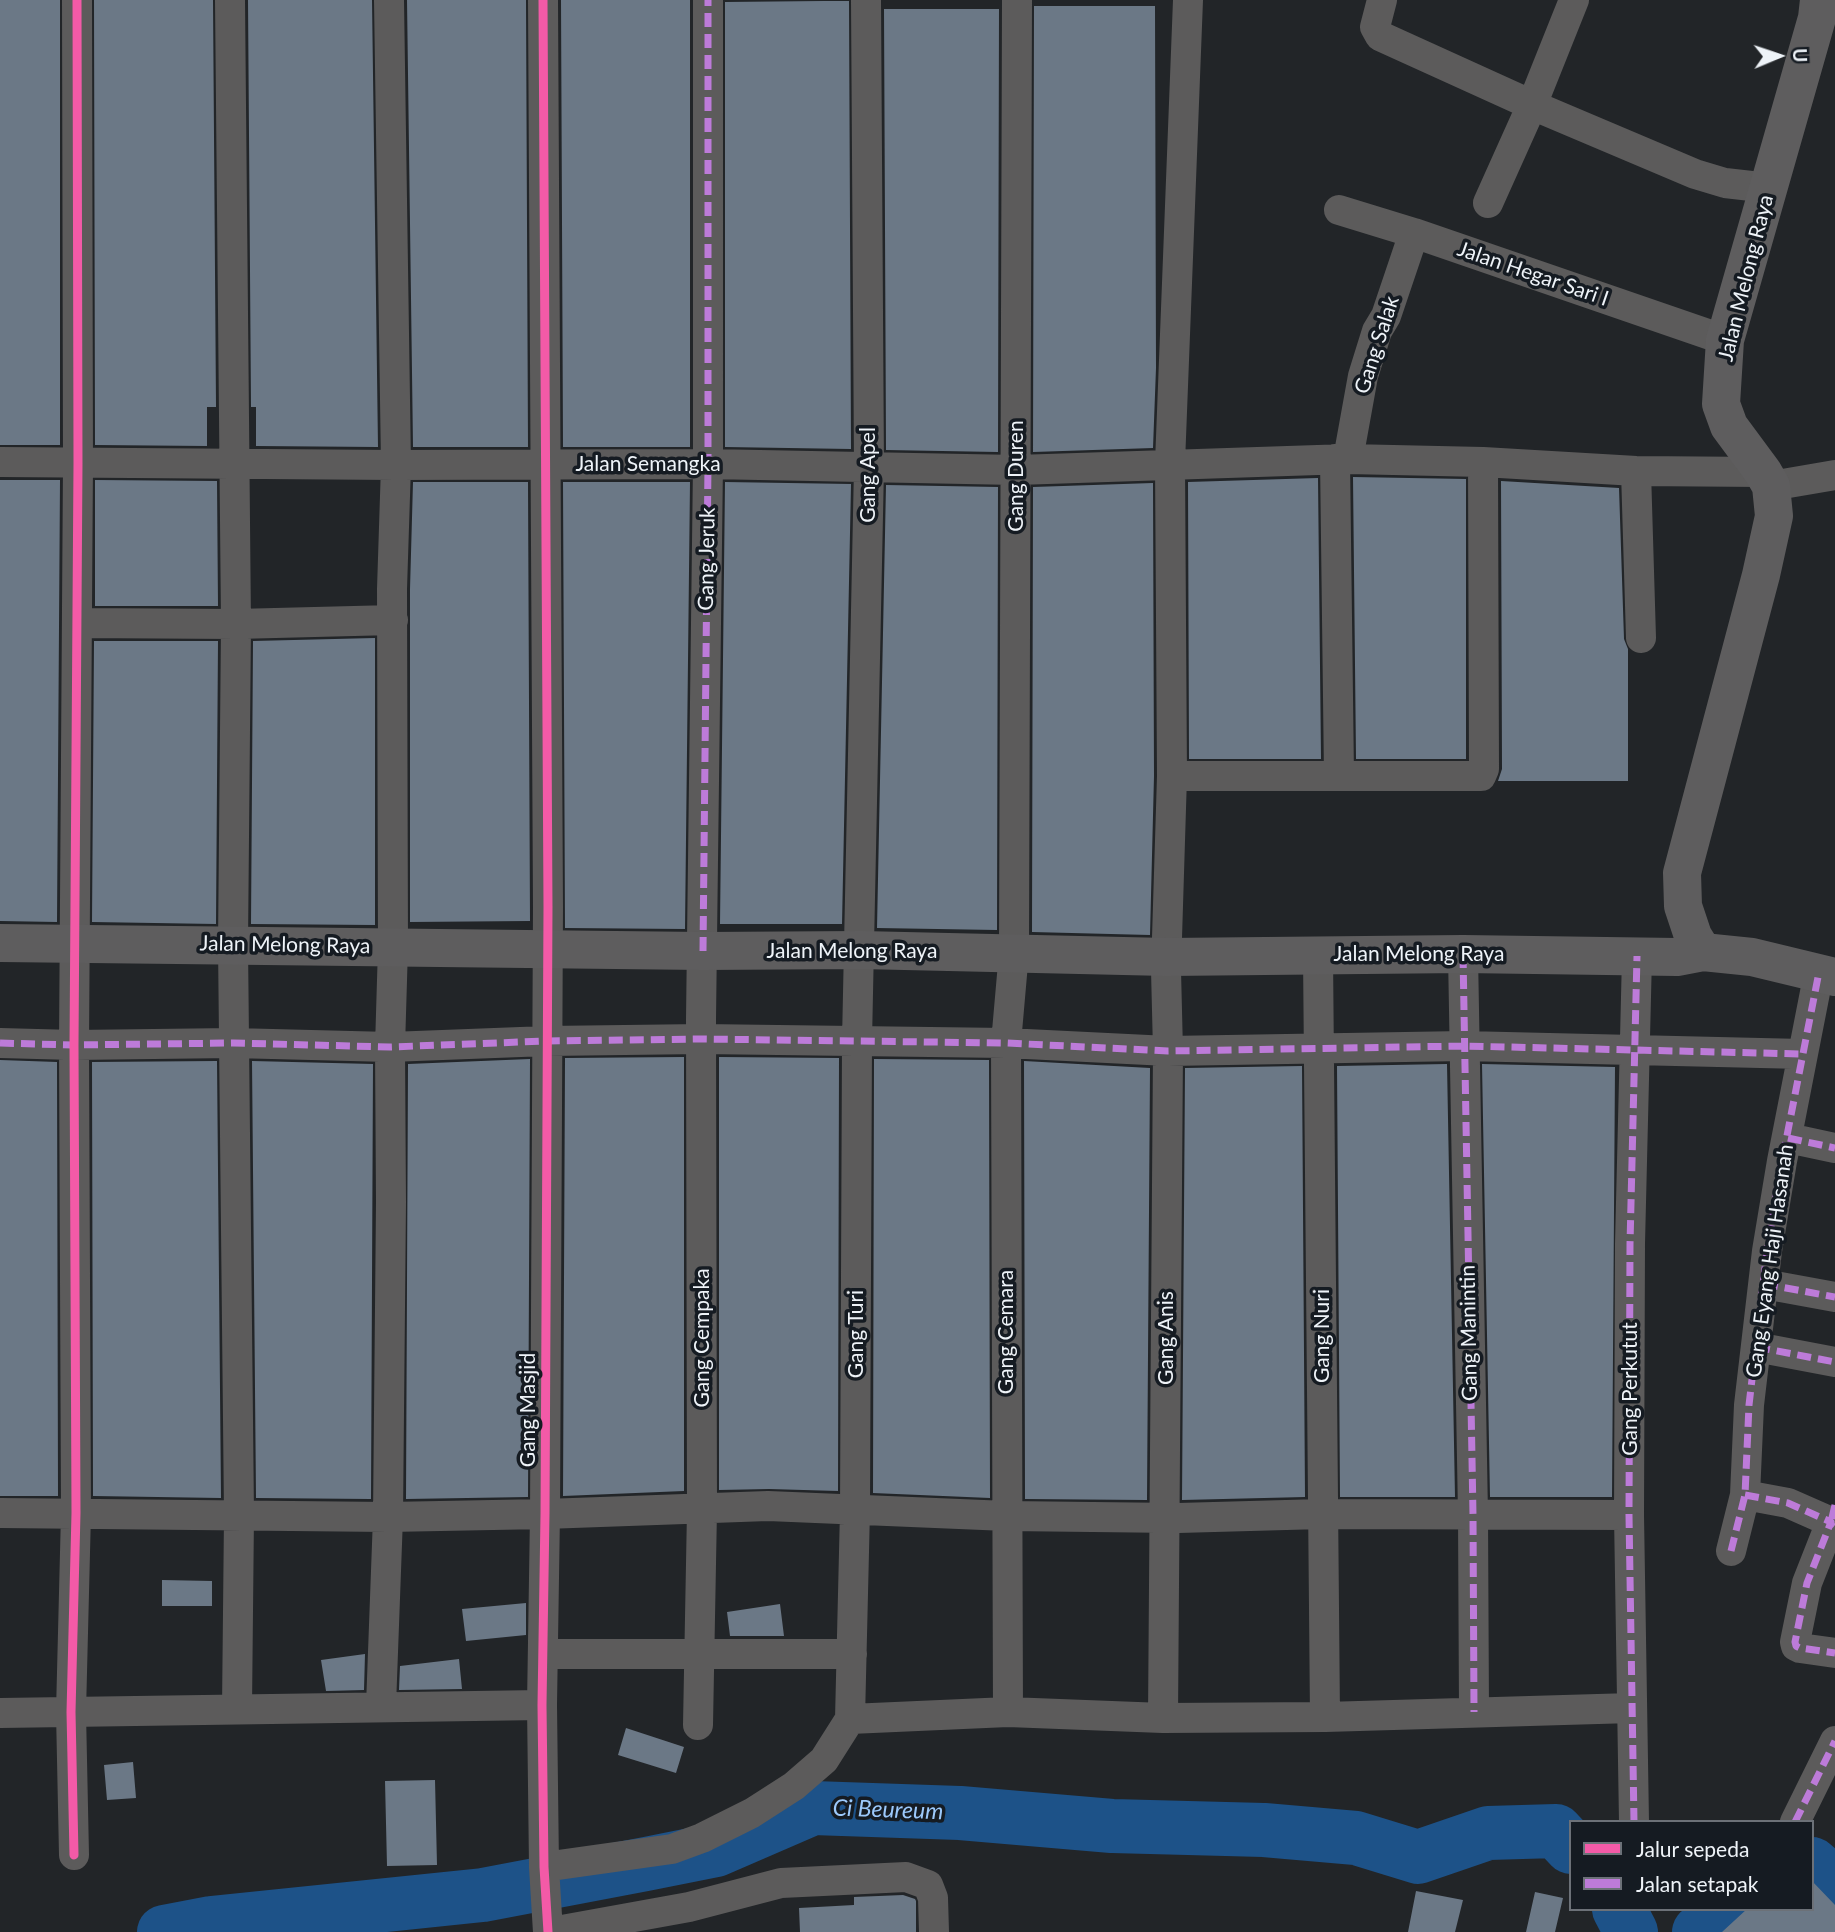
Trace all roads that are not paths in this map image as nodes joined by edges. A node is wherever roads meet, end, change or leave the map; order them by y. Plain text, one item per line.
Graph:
1 (77, 0) edge
2 (230, 0) edge
3 (389, 0) edge
4 (542, 0) edge
5 (708, 0) edge
6 (866, 0) edge
7 (1017, 0) edge
8 (1188, 0) edge
9 (1382, 0) edge
10 (1574, 0) edge
11 (1819, 0) edge
12 (1532, 105) junction
13 (1769, 188) junction
14 (1488, 203) dead end
15 (1339, 210) dead end
16 (1414, 233) junction
17 (1726, 340) junction
18 (1342, 459) junction
19 (0, 462) edge
20 (78, 463) junction
21 (235, 463) junction
22 (1170, 463) junction
23 (1483, 463) junction
24 (546, 464) junction
25 (708, 464) junction
26 (396, 465) junction
27 (869, 467) junction
28 (1017, 470) junction
29 (1636, 471) junction
30 (1835, 475) edge
31 (1767, 479) junction
32 (393, 620) junction
33 (77, 623) junction
34 (236, 624) junction
35 (1641, 638) dead end
36 (1172, 776) junction
37 (1339, 776) junction
38 (0, 943) edge
39 (75, 944) junction
40 (233, 944) junction
41 (393, 947) junction
42 (548, 948) junction
43 (703, 950) junction
44 (861, 950) junction
45 (1014, 952) junction
46 (1703, 952) junction
47 (1463, 954) junction
48 (1318, 955) junction
49 (1637, 956) junction
50 (1167, 957) junction
51 (1827, 974) edge
52 (702, 1039) junction
53 (547, 1041) junction
54 (857, 1041) junction
55 (1006, 1042) junction
56 (0, 1043) edge
57 (233, 1043) junction
58 (74, 1045) junction
59 (390, 1046) junction
60 (1464, 1046) junction
61 (1318, 1050) junction
62 (1635, 1050) junction
63 (1168, 1051) junction
64 (1803, 1054) junction
65 (1788, 1138) junction
66 (1835, 1148) edge
67 (1764, 1284) junction
68 (1835, 1297) edge
69 (1756, 1347) junction
70 (1835, 1362) edge
71 (1745, 1495) junction
72 (702, 1510) junction
73 (855, 1510) junction
74 (0, 1513) edge
75 (76, 1513) junction
76 (545, 1514) junction
77 (1322, 1514) junction
78 (239, 1515) junction
79 (1473, 1515) junction
80 (1629, 1515) junction
81 (1007, 1516) junction
82 (1165, 1516) junction
83 (388, 1517) junction
84 (1834, 1517) edge
85 (1731, 1551) dead end
86 (1835, 1653) edge
87 (543, 1654) junction
88 (852, 1654) junction
89 (698, 1655) junction
90 (542, 1705) junction
91 (381, 1706) junction
92 (237, 1708) junction
93 (1632, 1708) junction
94 (71, 1712) junction
95 (1008, 1712) junction
96 (1474, 1712) junction
97 (0, 1713) edge
98 (1325, 1717) junction
99 (1163, 1718) junction
100 (850, 1719) junction
101 (698, 1725) dead end
102 (1835, 1741) edge
103 (1634, 1820) edge
104 (1796, 1820) edge
105 (74, 1855) dead end
106 (544, 1870) junction
107 (548, 1928) edge
108 (934, 1932) edge

1 - 20 street
2 - 21 street
3 - 26 street
4 - 24 street, Gang Masjid
5 - 25 street, Gang Jeruk
6 - 27 street, Gang Apel
7 - 28 street, Gang Duren
8 - 22 street, Gang Anis
9 - 12 street
10 - 12 street
11 - 13 main road, Jalan Melong Raya
12 - 13 street
12 - 14 street
13 - 17 main road, Jalan Melong Raya
15 - 16 street, Jalan Hegar Sari I
16 - 17 street, Jalan Hegar Sari I
16 - 18 street, Gang Salak
17 - 31 main road, Jalan Melong Raya
18 - 22 street, Jalan Semangka
18 - 23 street, Jalan Semangka
18 - 37 street, Gang Salak
19 - 20 street, Jalan Semangka
20 - 21 street, Jalan Semangka
20 - 33 street
21 - 26 street, Jalan Semangka
21 - 34 street
22 - 28 street, Jalan Semangka
22 - 36 street, Gang Anis
23 - 29 street, Jalan Semangka
23 - 37 street
24 - 25 street, Jalan Semangka
24 - 26 street, Jalan Semangka
24 - 42 street, Gang Masjid
25 - 27 street, Jalan Semangka
25 - 43 street, Gang Jeruk
26 - 32 street
27 - 28 street, Jalan Semangka
27 - 44 street, Gang Apel
28 - 45 street, Gang Duren
29 - 31 street, Jalan Semangka
29 - 35 street
30 - 31 street, Jalan Semangka
31 - 46 main road
32 - 34 street
32 - 41 street
33 - 34 street
33 - 39 street
34 - 40 street
36 - 37 street
36 - 50 street, Gang Anis
38 - 39 main road, Jalan Melong Raya
39 - 40 main road, Jalan Melong Raya
39 - 58 street
40 - 41 main road, Jalan Melong Raya
40 - 57 street
41 - 42 main road, Jalan Melong Raya
41 - 59 street
42 - 43 main road, Jalan Melong Raya
42 - 53 street, Gang Masjid
43 - 44 main road, Jalan Melong Raya
43 - 52 street, Gang Cempaka
44 - 45 main road, Jalan Melong Raya
44 - 54 street, Gang Turi
45 - 50 main road, Jalan Melong Raya
45 - 55 street, Gang Cemara
46 - 49 main road, Jalan Melong Raya
46 - 51 main road, Jalan Melong Raya
47 - 48 main road, Jalan Melong Raya
47 - 49 main road, Jalan Melong Raya
47 - 60 street, Gang Manintin
48 - 50 main road, Jalan Melong Raya
48 - 61 street, Gang Nuri
49 - 62 street, Gang Perkutut
50 - 63 street, Gang Anis
51 - 64 street, Gang Eyang Haji Hasanah
52 - 53 street
52 - 54 street
52 - 72 street, Gang Cempaka
53 - 59 street
53 - 76 street, Gang Masjid
54 - 55 street
54 - 73 street, Gang Turi
55 - 63 street
55 - 81 street, Gang Cemara
56 - 58 street
57 - 58 street
57 - 59 street
57 - 78 street
58 - 75 street
59 - 83 street
60 - 61 street
60 - 62 street
60 - 79 street, Gang Manintin
61 - 63 street
61 - 77 street, Gang Nuri
62 - 64 street
62 - 80 street, Gang Perkutut
63 - 82 street, Gang Anis
64 - 65 street, Gang Eyang Haji Hasanah
65 - 66 street
65 - 67 street, Gang Eyang Haji Hasanah
67 - 68 street
67 - 69 street, Gang Eyang Haji Hasanah
69 - 70 street
69 - 71 street, Gang Eyang Haji Hasanah
71 - 84 street
71 - 85 street, Gang Eyang Haji Hasanah
72 - 73 street
72 - 76 street
72 - 89 street, Gang Cempaka
73 - 81 street
73 - 88 street, Gang Turi
74 - 75 street
75 - 78 street
75 - 94 street
76 - 83 street
76 - 87 street, Gang Masjid
77 - 79 street
77 - 82 street
77 - 98 street, Gang Nuri
78 - 83 street
78 - 92 street
79 - 80 street
79 - 96 street, Gang Manintin
80 - 93 street, Gang Perkutut
81 - 82 street
81 - 95 street, Gang Cemara
82 - 99 street, Gang Anis
83 - 91 street
84 - 86 street
87 - 89 street
87 - 90 street, Gang Masjid
88 - 89 street
88 - 100 street, Gang Turi
89 - 101 street, Gang Cempaka
90 - 91 street
90 - 106 street, Gang Masjid
91 - 92 street
92 - 94 street
93 - 96 street
93 - 103 street, Gang Perkutut
94 - 97 street
94 - 105 street
95 - 99 street
95 - 100 street
96 - 98 street
98 - 99 street
100 - 106 street
102 - 104 street
106 - 107 street, Gang Masjid
107 - 108 street

